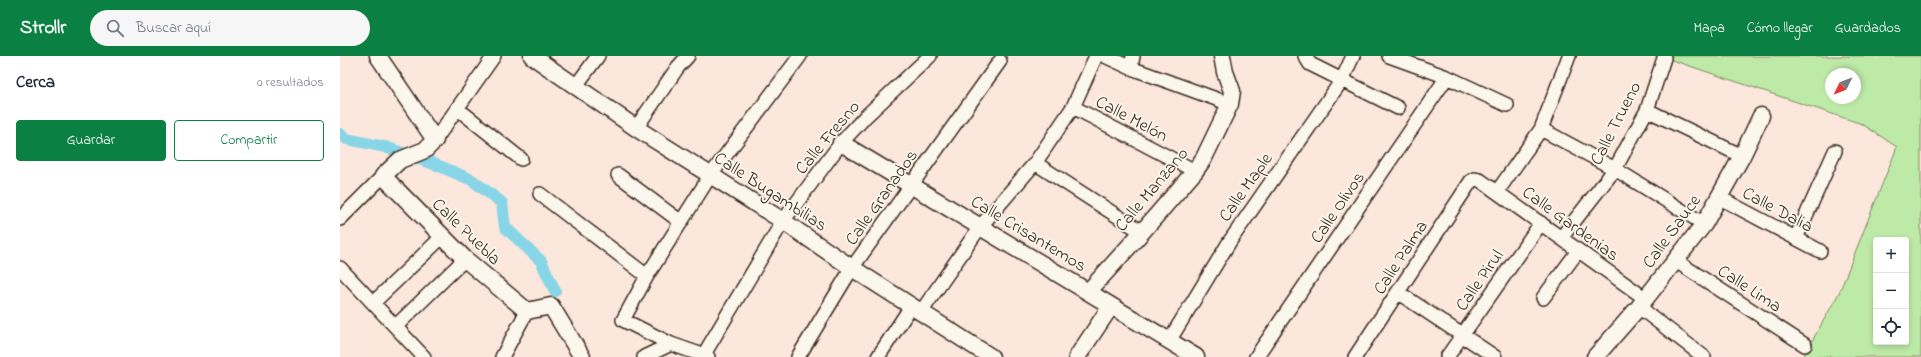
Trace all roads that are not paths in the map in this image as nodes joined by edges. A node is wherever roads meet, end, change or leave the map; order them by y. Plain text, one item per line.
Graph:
1 (378, 56) edge
2 (494, 56) edge
3 (532, 56) edge
4 (598, 56) edge
5 (688, 56) edge
6 (800, 56) edge
7 (930, 56) edge
8 (1096, 56) edge
9 (1106, 56) edge
10 (1222, 56) edge
11 (1305, 56) edge
12 (1353, 56) edge
13 (1389, 56) edge
14 (1569, 56) edge
15 (1664, 58) dead end
16 (1000, 61) dead end
17 (1132, 62) edge
18 (1447, 77) junction
19 (1342, 80) junction
20 (575, 87) junction
21 (1230, 104) junction
22 (1507, 105) dead end
23 (1073, 107) junction
24 (1398, 108) dead end
25 (458, 109) junction
26 (1647, 110) junction
27 (1761, 116) dead end
28 (636, 128) junction
29 (1541, 129) junction
30 (841, 143) junction
31 (430, 145) junction
32 (1834, 151) dead end
33 (1742, 156) junction
34 (522, 158) dead end
35 (1035, 163) junction
36 (1615, 169) junction
37 (1195, 171) junction
38 (618, 175) dead end
39 (383, 176) junction
40 (710, 176) junction
41 (1475, 179) joint
42 (910, 185) junction
43 (1497, 192) junction
44 (540, 194) dead end
45 (1720, 198) junction
46 (340, 218) edge
47 (783, 221) junction
48 (681, 222) junction
49 (1540, 223) junction
50 (1704, 224) junction
51 (980, 227) junction
52 (1142, 232) junction
53 (443, 236) junction
54 (1561, 238) junction
55 (1796, 238) junction
56 (1578, 250) junction
57 (1820, 251) dead end
58 (465, 259) junction
59 (1676, 261) junction
60 (340, 268) edge
61 (852, 268) junction
62 (647, 276) junction
63 (1088, 292) junction
64 (1398, 293) junction
65 (1543, 298) dead end
66 (373, 303) junction
67 (1642, 303) junction
68 (1111, 306) junction
69 (916, 308) junction
70 (527, 311) junction
71 (396, 326) junction
72 (1462, 335) junction
73 (1169, 341) junction
74 (671, 344) junction
75 (1805, 345) dead end
76 (705, 356) edge
77 (424, 357) edge
78 (502, 357) edge
79 (582, 357) edge
80 (644, 357) edge
81 (798, 357) edge
82 (878, 357) edge
83 (991, 357) edge
84 (1077, 357) edge
85 (1196, 357) edge
86 (1256, 357) edge
87 (1355, 357) edge
88 (1447, 357) edge
89 (1495, 357) edge
90 (1595, 357) edge
91 (1704, 357) edge

1 - 31 street
2 - 25 street
3 - 20 street, Calle Bugambilias
4 - 20 street
5 - 28 street
6 - 40 street
7 - 30 street, Calle Fresno
8 - 23 street
9 - 17 street
10 - 21 street, Calle Manzano
11 - 19 street
12 - 19 street, Calle Maple
13 - 18 street
14 - 29 street
15 - 26 street, Calle Trueno
16 - 42 street, Calle Granados
17 - 21 street
18 - 22 street
18 - 86 street, Calle Olivos
19 - 24 street
19 - 73 street, Calle Maple
20 - 28 street, Calle Bugambilias
21 - 37 street, Calle Manzano
23 - 35 street
23 - 37 street, Calle Melón
25 - 31 street
25 - 34 street
26 - 33 street
26 - 36 street, Calle Trueno
27 - 33 street, Calle Sauce
28 - 40 street, Calle Bugambilias
29 - 36 street
29 - 43 street
30 - 42 street, Calle Crisantemos
30 - 47 street, Calle Fresno
31 - 39 street
32 - 55 street
33 - 45 street, Calle Sauce
35 - 51 street
35 - 52 street
36 - 50 street
36 - 54 street, Calle Trueno
37 - 52 street, Calle Manzano
38 - 48 street
39 - 46 street
39 - 53 street, Calle Puebla
40 - 47 street, Calle Bugambilias
40 - 48 street
41 - 43 street, Calle Gardenias
41 - 64 street, Calle Palma
42 - 51 street, Calle Crisantemos
42 - 61 street, Calle Granados
43 - 49 street, Calle Gardenias
44 - 62 street
45 - 50 street, Calle Sauce
45 - 55 street, Calle Dalia
47 - 61 street, Calle Bugambilias
47 - 76 street, Calle Fresno
48 - 62 street
49 - 54 street, Calle Gardenias
49 - 72 street, Calle Pirul
50 - 59 street, Calle Sauce
51 - 63 street, Calle Crisantemos
51 - 69 street
52 - 63 street, Calle Manzano
53 - 58 street, Calle Puebla
53 - 66 street
54 - 56 street, Calle Gardenias
55 - 57 street, Calle Dalia
56 - 65 street
56 - 67 street, Calle Gardenias
58 - 70 street, Calle Puebla
58 - 71 street
59 - 67 street, Calle Sauce
59 - 75 street, Calle Lima
60 - 66 street
61 - 69 street, Calle Bugambilias
61 - 81 street, Calle Granados
62 - 74 street
63 - 68 street, Calle Crisantemos
64 - 72 street
64 - 87 street, Calle Palma
66 - 71 street
67 - 90 street, Calle Sauce
67 - 91 street, Calle Gardenias
68 - 73 street, Calle Crisantemos
68 - 84 street
69 - 82 street
69 - 83 street, Calle Bugambilias
70 - 78 street
70 - 79 street
71 - 77 street
72 - 88 street, Calle Pirul
72 - 89 street
73 - 85 street, Calle Crisantemos
74 - 76 street
74 - 80 street

